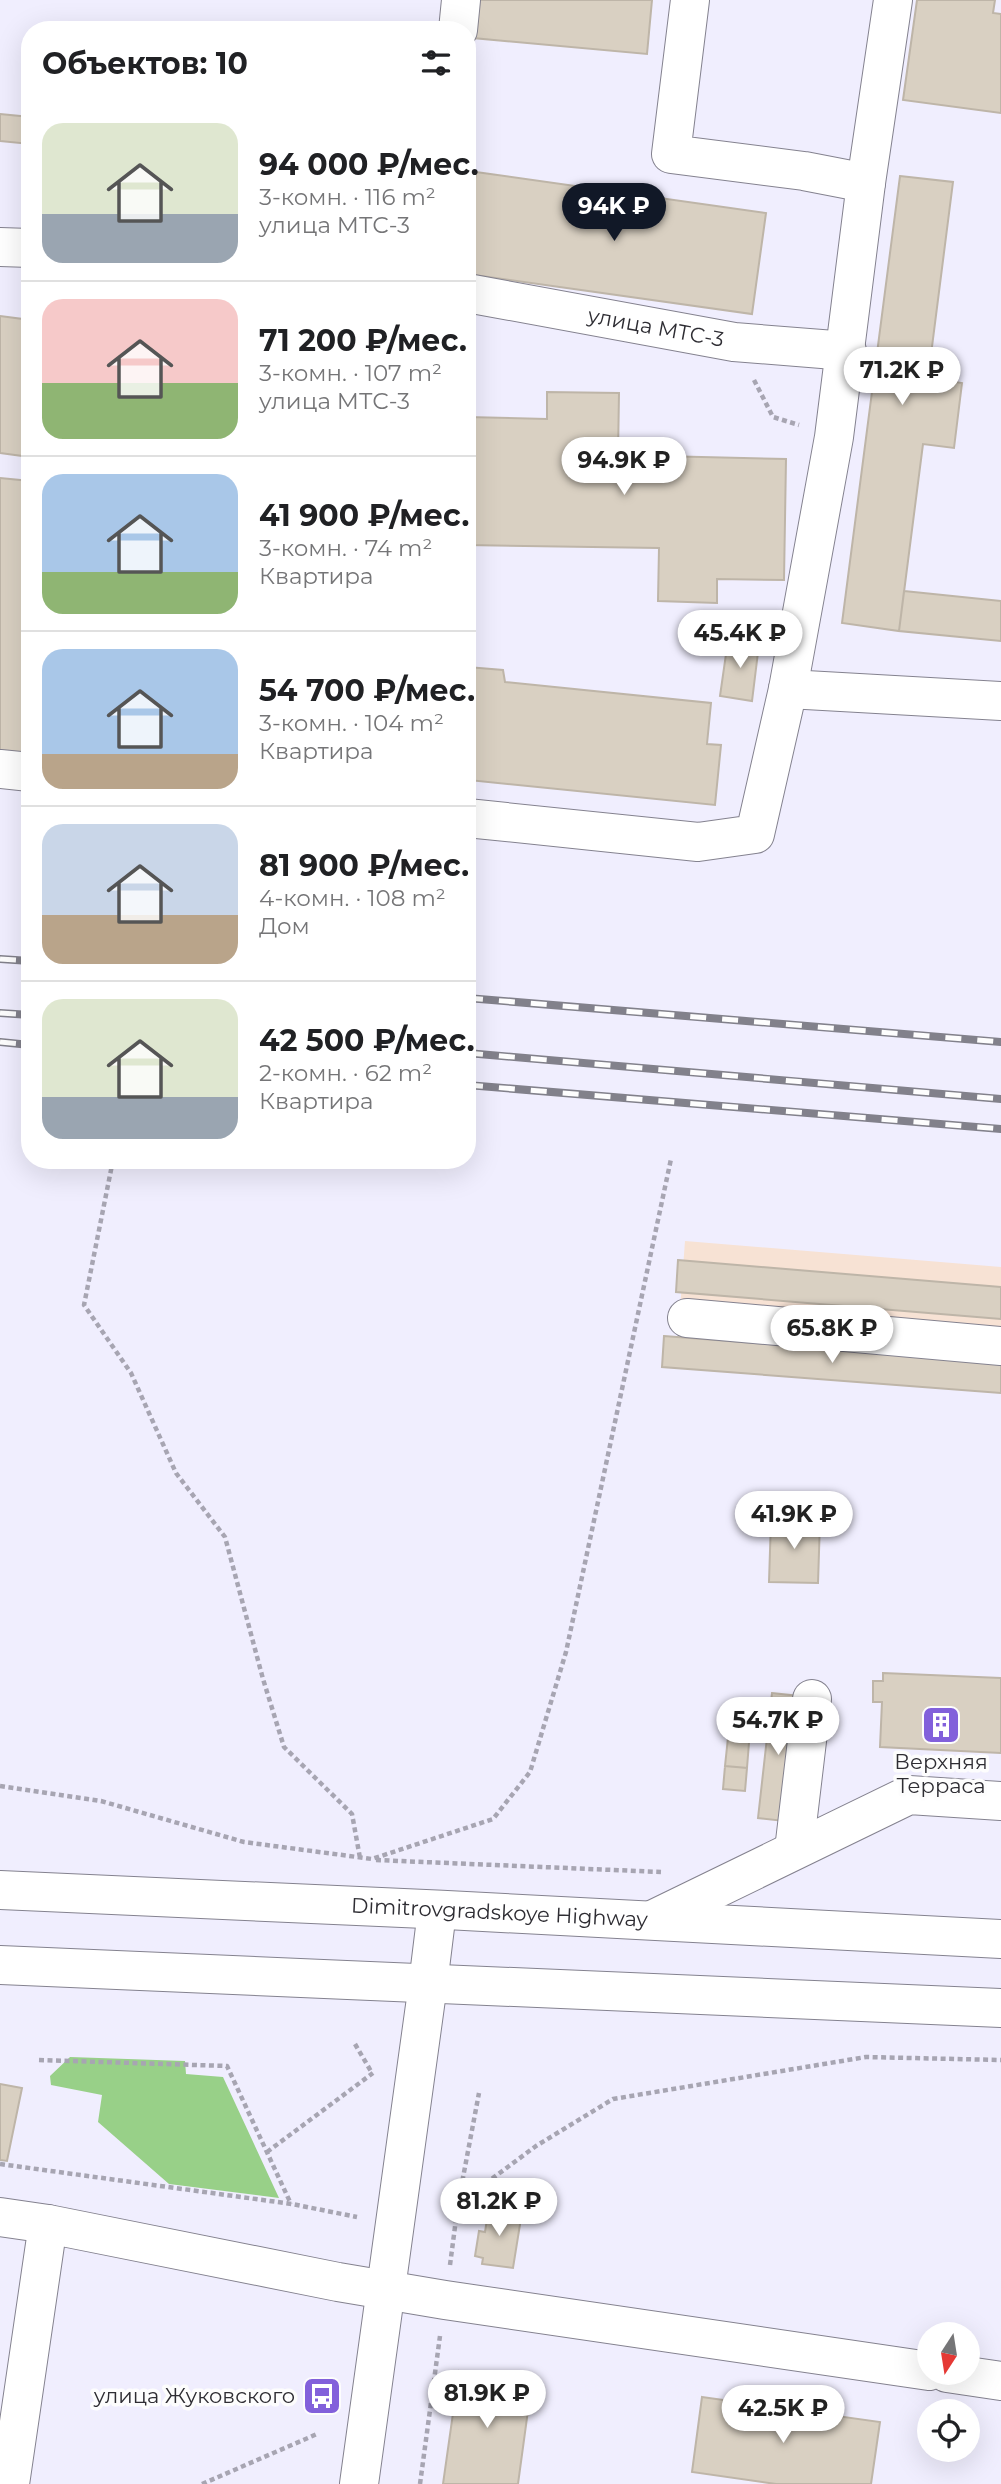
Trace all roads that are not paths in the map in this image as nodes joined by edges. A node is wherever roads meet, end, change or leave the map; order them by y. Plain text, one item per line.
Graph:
1 (461, 0) edge
2 (690, 0) edge
3 (893, 0) edge
4 (459, 21) edge
5 (866, 183) junction
6 (0, 247) edge
7 (21, 248) edge
8 (476, 295) edge
9 (846, 351) junction
10 (788, 689) junction
11 (1001, 701) edge
12 (0, 769) edge
13 (21, 771) edge
14 (476, 819) edge
15 (687, 1318) dead end
16 (1001, 1346) edge
17 (811, 1699) dead end
18 (1001, 1801) edge
19 (794, 1850) junction
20 (0, 1891) edge
21 (437, 1911) junction
22 (653, 1919) junction
23 (1001, 1939) edge
24 (0, 1965) edge
25 (428, 1984) junction
26 (1001, 2008) edge
27 (0, 2217) edge
28 (48, 2224) junction
29 (386, 2290) junction
30 (917, 2369) edge
31 (980, 2378) edge
32 (1001, 2381) edge
33 (10, 2484) edge
34 (359, 2484) edge

1 - 4 main road
2 - 5 main road
3 - 5 main road
5 - 9 main road
6 - 7 main road
8 - 9 main road, улица МТС-3
9 - 10 main road
10 - 11 main road
10 - 14 main road
12 - 13 main road
15 - 16 main road
17 - 19 main road
18 - 19 main road
19 - 22 main road
20 - 21 main road, Dimitrovgradskoye Highway
21 - 22 main road, Dimitrovgradskoye Highway
21 - 25 main road
22 - 23 main road, Dimitrovgradskoye Highway
24 - 25 main road
25 - 26 main road
25 - 29 main road
27 - 28 main road
28 - 29 main road
28 - 33 main road
29 - 30 main road
29 - 34 main road
31 - 32 main road

